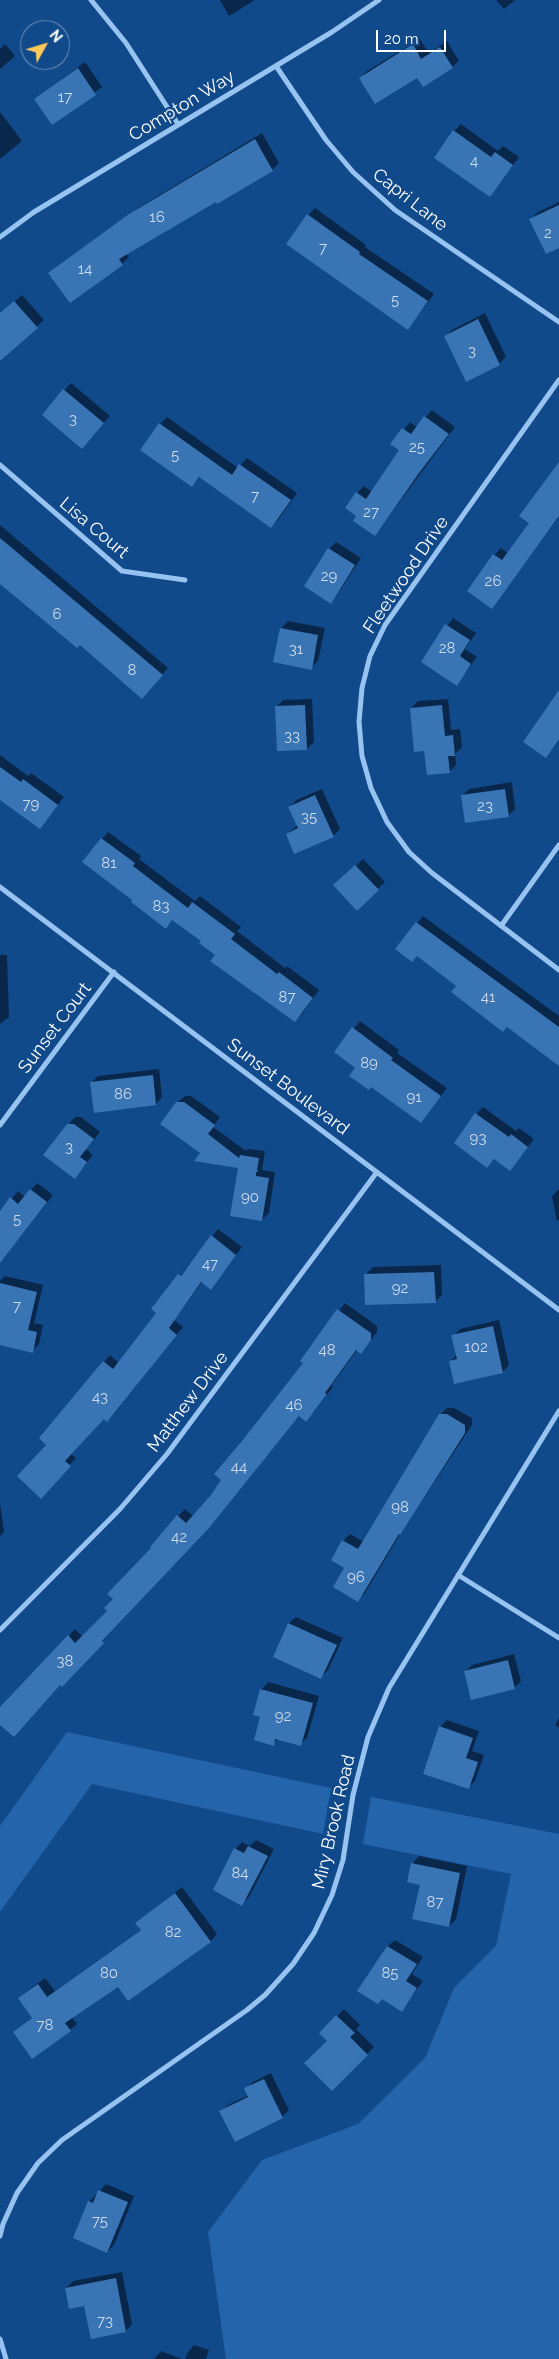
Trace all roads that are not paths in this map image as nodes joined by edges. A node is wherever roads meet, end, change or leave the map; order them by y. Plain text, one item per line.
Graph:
1 (90, 0) edge
2 (379, 0) edge
3 (276, 66) junction
4 (178, 124) junction
5 (0, 237) edge
6 (559, 322) edge
7 (559, 380) edge
8 (0, 465) edge
9 (185, 580) dead end
10 (559, 845) edge
11 (0, 887) edge
12 (501, 926) junction
13 (559, 970) edge
14 (114, 972) junction
15 (0, 1125) edge
16 (377, 1172) junction
17 (559, 1310) edge
18 (559, 1411) edge
19 (458, 1575) junction
20 (0, 1630) edge
21 (559, 1638) edge
22 (0, 2236) edge
23 (0, 2339) edge
24 (6, 2359) edge

1 - 4 street
2 - 3 street, Compton Way
3 - 4 street, Compton Way
3 - 6 street, Capri Lane
4 - 5 street, Compton Way
7 - 12 street, Fleetwood Drive
8 - 9 street, Lisa Court
10 - 12 street
11 - 14 street, Sunset Boulevard
12 - 13 street, Fleetwood Drive
14 - 15 street, Sunset Court
14 - 16 street, Sunset Boulevard
16 - 17 street, Sunset Boulevard
16 - 20 street, Matthew Drive
18 - 19 street, Miry Brook Road
19 - 21 street
19 - 22 street, Miry Brook Road
23 - 24 street

